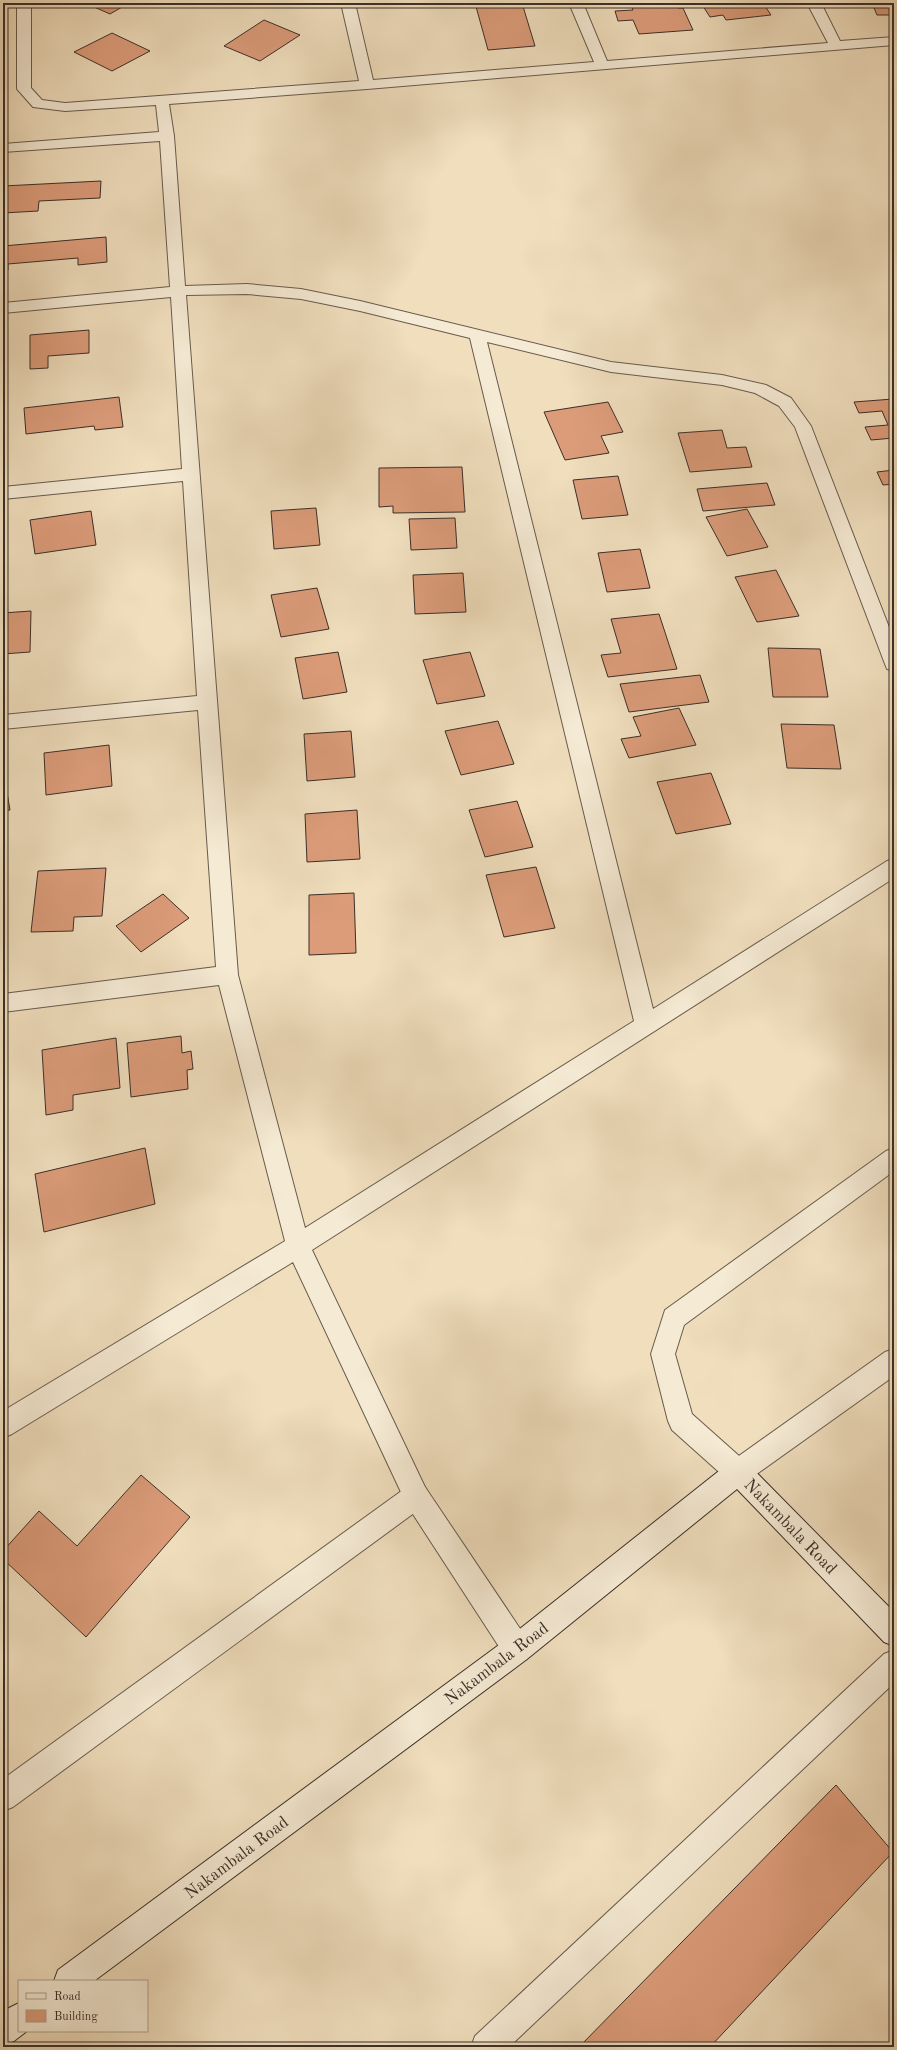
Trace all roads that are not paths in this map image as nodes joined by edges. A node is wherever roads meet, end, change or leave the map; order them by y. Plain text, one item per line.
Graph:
1 (24, 3) edge
2 (348, 3) edge
3 (576, 3) edge
4 (814, 3) edge
5 (894, 41) edge
6 (836, 46) junction
7 (602, 65) junction
8 (367, 85) junction
9 (162, 101) junction
10 (167, 136) junction
11 (3, 148) edge
12 (178, 291) junction
13 (3, 308) edge
14 (477, 334) junction
15 (192, 474) junction
16 (3, 492) edge
17 (894, 664) edge
18 (207, 702) junction
19 (3, 722) edge
20 (894, 867) edge
21 (227, 975) junction
22 (3, 1003) edge
23 (646, 1024) junction
24 (894, 1158) edge
25 (298, 1246) junction
26 (894, 1361) edge
27 (3, 1425) edge
28 (738, 1472) junction
29 (416, 1496) junction
30 (894, 1632) edge
31 (517, 1649) junction
32 (894, 1664) edge
33 (3, 1797) edge
34 (70, 1980) edge
35 (18, 2019) edge
36 (3, 2030) edge
37 (486, 2047) edge

1 - 9 street
2 - 8 street
3 - 7 street
4 - 6 street
5 - 6 street
6 - 7 street
7 - 8 street
8 - 9 street
9 - 10 street
10 - 11 street
10 - 12 street
12 - 13 street
12 - 14 street
12 - 15 street
14 - 17 street
14 - 23 street
15 - 16 street
15 - 18 street
18 - 19 street
18 - 21 street
20 - 23 street
21 - 22 street
21 - 25 street
23 - 25 street
24 - 28 street
25 - 27 street
25 - 29 street
26 - 28 street
28 - 30 street, Nakambala Road
28 - 31 street, Nakambala Road
29 - 31 street
29 - 33 street
31 - 34 street, Nakambala Road
32 - 37 street
35 - 36 street

